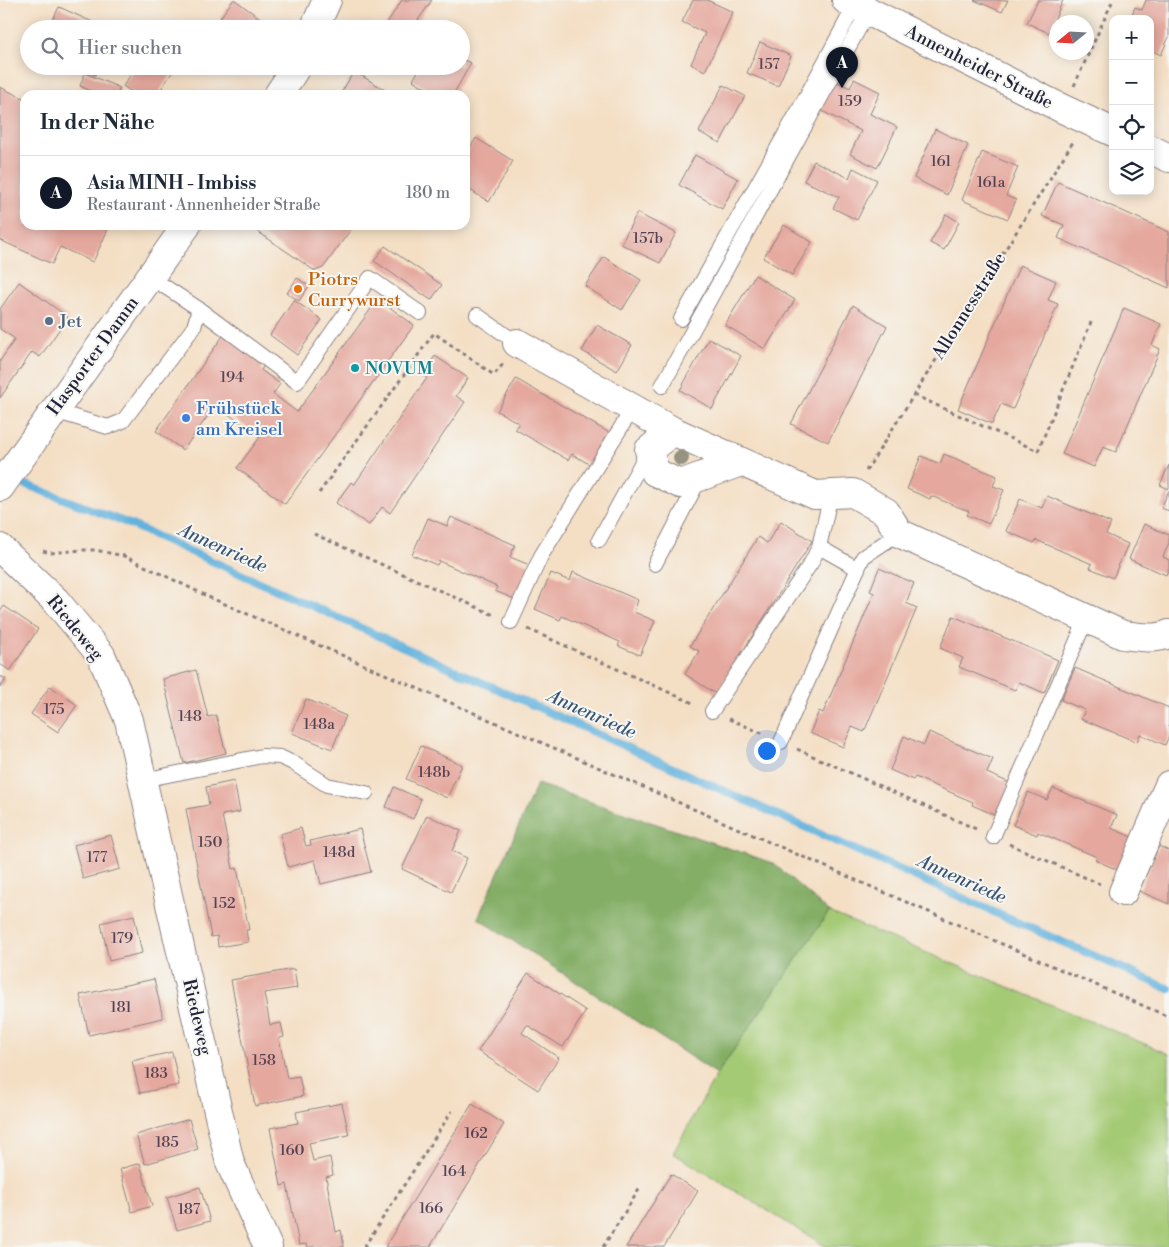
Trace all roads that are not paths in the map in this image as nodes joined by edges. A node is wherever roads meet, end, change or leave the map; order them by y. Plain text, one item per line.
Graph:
1 (327, 0) edge
2 (856, 6) edge
3 (318, 20) edge
4 (291, 75) edge
5 (281, 90) edge
6 (1109, 130) edge
7 (1152, 150) edge
8 (1169, 158) edge
9 (183, 230) edge
10 (150, 277) junction
11 (199, 309) junction
12 (420, 313) dead end
13 (477, 314) dead end
14 (681, 319) dead end
15 (517, 343) joint
16 (662, 386) dead end
17 (633, 408) junction
18 (54, 411) junction
19 (673, 431) junction
20 (649, 450) junction
21 (741, 462) junction
22 (701, 476) junction
23 (0, 487) edge
24 (842, 493) junction
25 (899, 533) junction
26 (599, 540) dead end
27 (819, 547) junction
28 (3, 551) edge
29 (655, 564) dead end
30 (858, 569) junction
31 (1087, 617) junction
32 (511, 622) dead end
33 (1169, 634) edge
34 (712, 712) dead end
35 (781, 742) dead end
36 (143, 780) junction
37 (1169, 786) edge
38 (366, 793) dead end
39 (993, 837) dead end
40 (1123, 892) dead end
41 (268, 1247) edge

1 - 3 street
2 - 6 street, Annenheider Straße
2 - 14 lane
2 - 16 lane
4 - 5 street
7 - 8 street
9 - 10 street, Hasporter Damm
10 - 11 lane
10 - 18 street, Hasporter Damm
11 - 12 lane
11 - 18 lane
13 - 15 lane
15 - 17 street
17 - 19 street
17 - 32 lane
18 - 23 street, Hasporter Damm
19 - 20 street
19 - 21 street
20 - 22 street
20 - 26 lane
21 - 22 street
21 - 24 street
22 - 29 lane
24 - 25 street
24 - 27 lane
25 - 30 lane
25 - 31 street
27 - 30 lane
27 - 34 lane
28 - 36 street, Riedeweg
30 - 35 lane
31 - 33 street
31 - 39 lane
36 - 38 lane
36 - 41 street, Riedeweg
37 - 40 street

